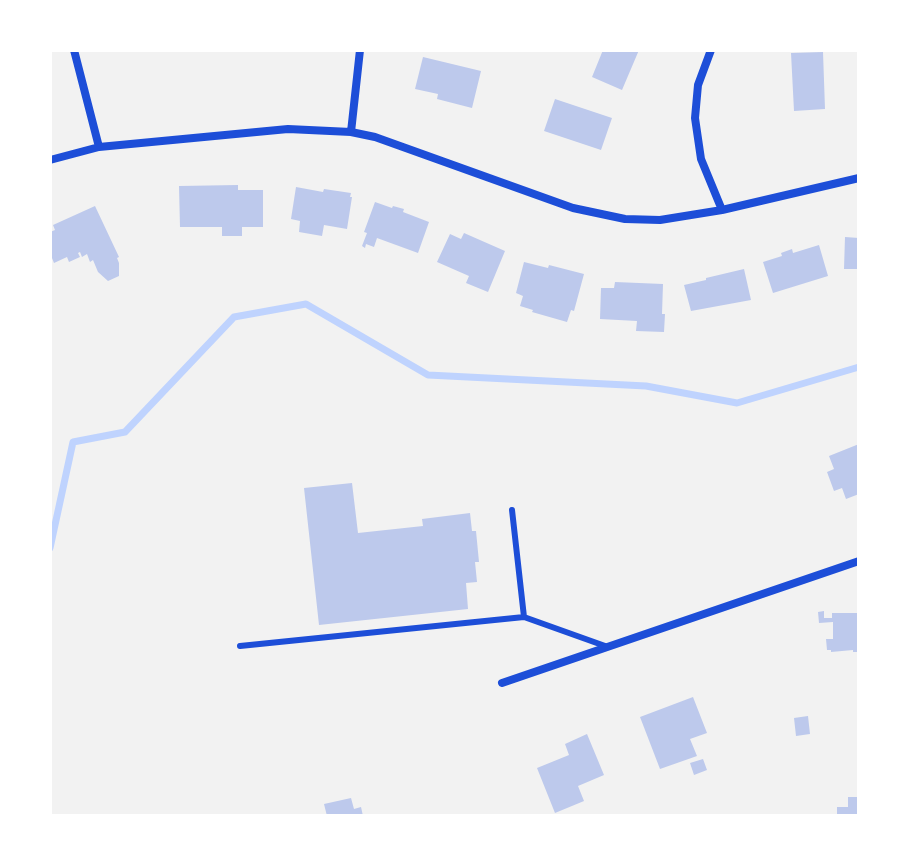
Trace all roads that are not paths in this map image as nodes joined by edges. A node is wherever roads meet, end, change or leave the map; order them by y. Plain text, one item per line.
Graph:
1 (74, 50) edge
2 (360, 50) edge
3 (711, 50) edge
4 (351, 132) junction
5 (99, 147) junction
6 (50, 160) edge
7 (859, 178) edge
8 (722, 210) junction
9 (512, 510) dead end
10 (859, 561) edge
11 (524, 617) junction
12 (240, 646) dead end
13 (608, 647) junction
14 (502, 683) dead end

1 - 5 street
2 - 4 street
3 - 8 street
4 - 5 street
4 - 8 street
5 - 6 street
7 - 8 street
9 - 11 lane
10 - 13 street
11 - 12 lane
11 - 13 lane
13 - 14 street

